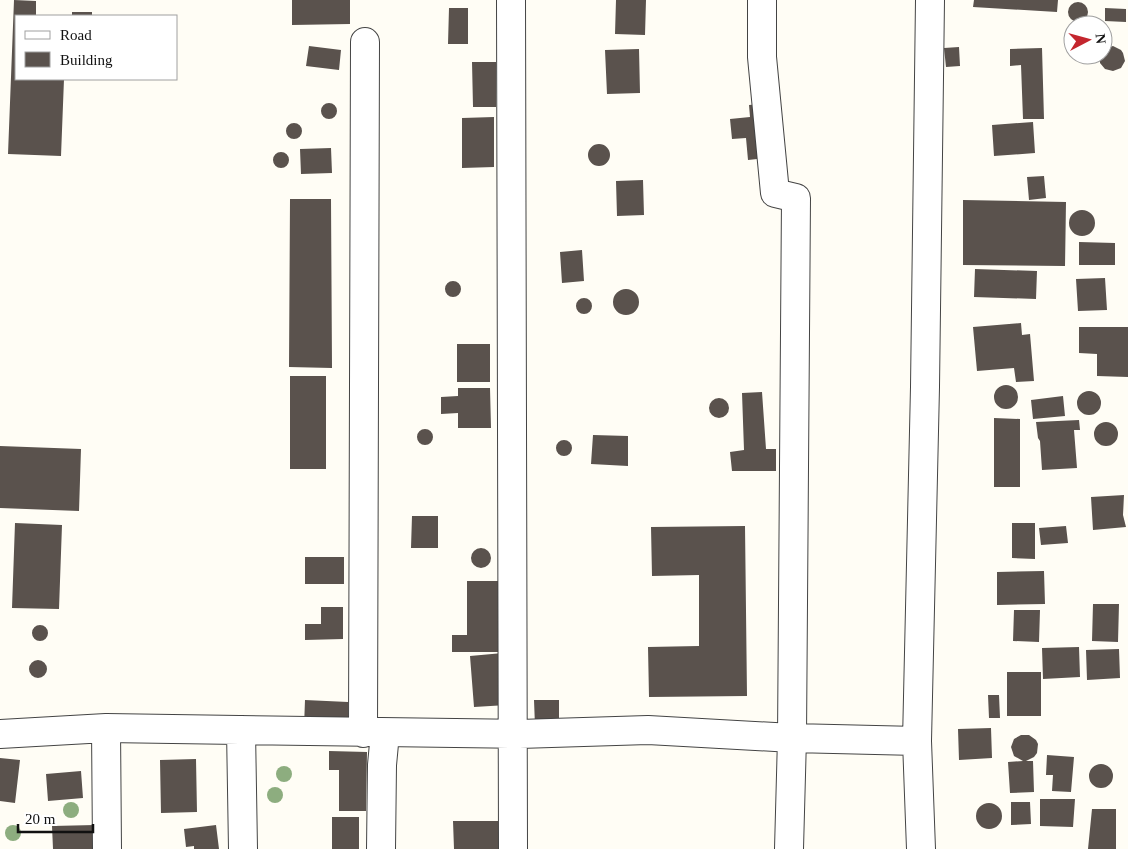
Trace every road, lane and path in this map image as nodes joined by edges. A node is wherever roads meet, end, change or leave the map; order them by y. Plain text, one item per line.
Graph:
1 (511, 0) edge
2 (762, 0) edge
3 (930, 0) edge
4 (365, 42) dead end
5 (106, 728) junction
6 (241, 730) junction
7 (374, 733) junction
8 (0, 734) edge
9 (512, 734) junction
10 (792, 738) junction
11 (916, 741) junction
12 (107, 849) edge
13 (243, 849) edge
14 (381, 849) edge
15 (513, 849) edge
16 (789, 849) edge
17 (921, 849) edge

1 - 9 street
2 - 10 street
3 - 11 street
4 - 7 street
5 - 6 street
5 - 8 street
5 - 12 street
6 - 7 street
6 - 13 street
7 - 9 street
7 - 14 street
9 - 10 street
9 - 15 street
10 - 11 street
10 - 16 street
11 - 17 street

